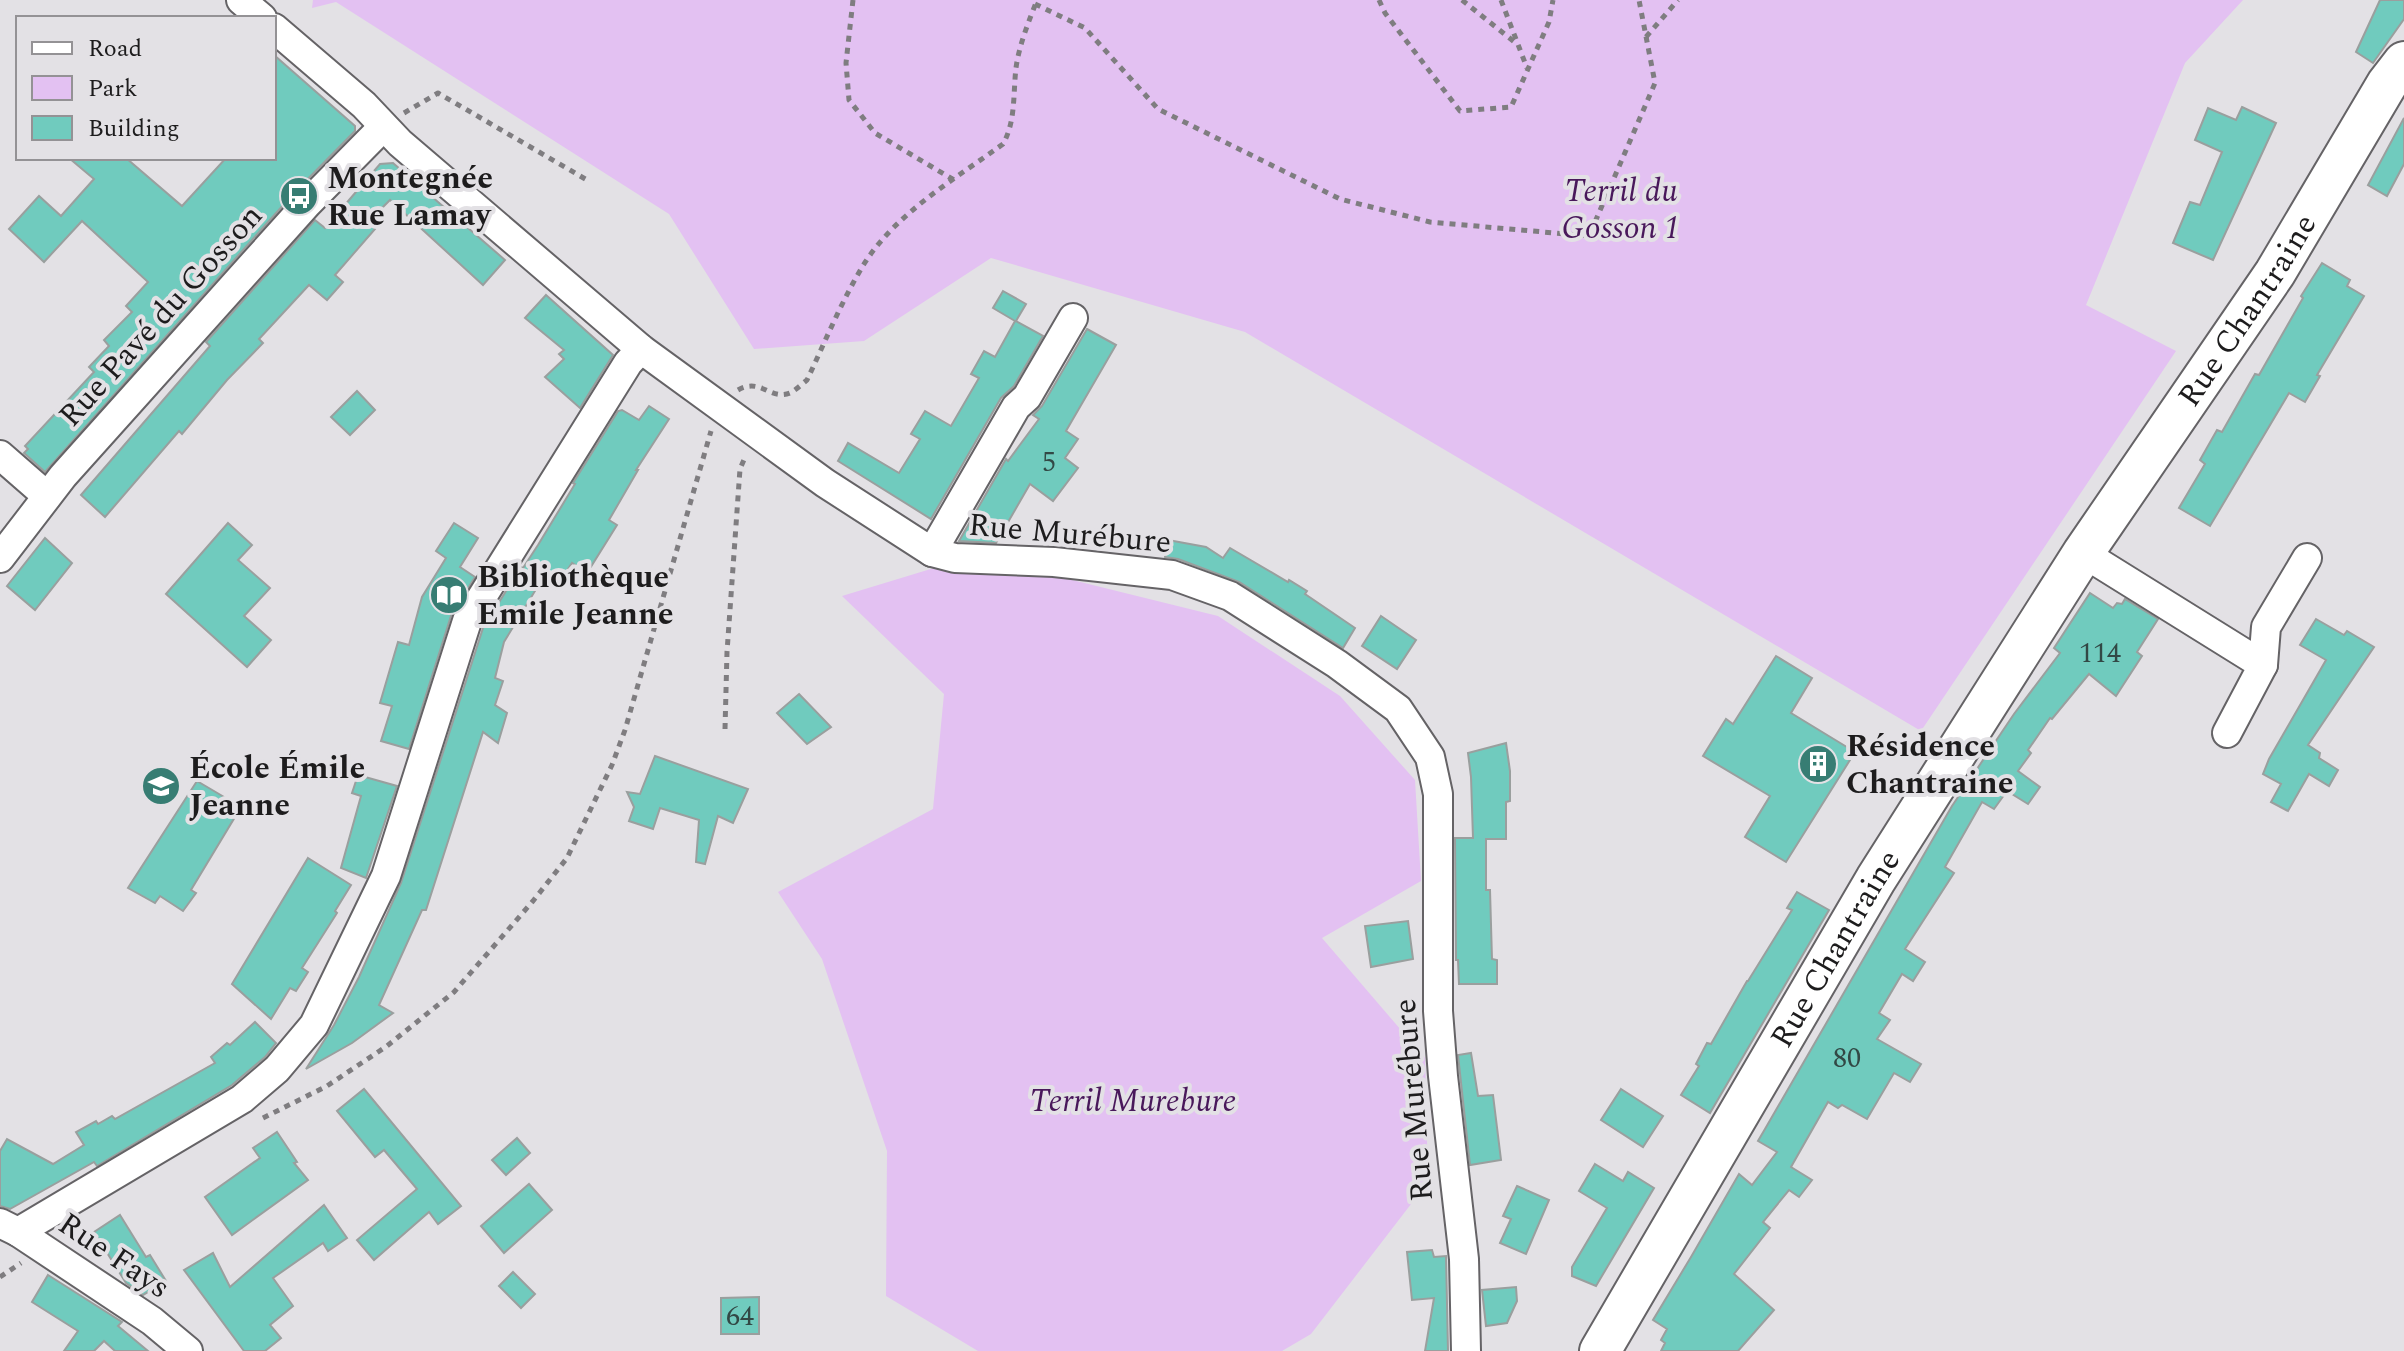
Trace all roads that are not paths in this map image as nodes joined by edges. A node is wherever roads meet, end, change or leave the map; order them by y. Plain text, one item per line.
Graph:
1 (241, 0) edge
2 (260, 16) edge
3 (276, 30) edge
4 (2404, 62) edge
5 (392, 121) junction
6 (1073, 318) dead end
7 (641, 349) junction
8 (0, 455) edge
9 (47, 496) junction
10 (932, 552) junction
11 (2083, 553) junction
12 (0, 558) edge
13 (2307, 558) dead end
14 (2263, 665) junction
15 (2227, 733) dead end
16 (9, 1227) edge
17 (188, 1351) edge
18 (1466, 1351) edge
19 (1600, 1351) edge

1 - 2 street
3 - 5 street, Rue Murébure
4 - 11 street, Rue Chantraine
5 - 7 street, Rue Murébure
5 - 9 street, Rue Pavé du Gosson
6 - 10 street
7 - 10 street, Rue Murébure
7 - 16 street
8 - 9 street
9 - 12 street, Rue Pavé du Gosson
10 - 18 street, Rue Murébure
11 - 14 street
11 - 19 street, Rue Chantraine
13 - 14 street
14 - 15 street
16 - 17 street, Rue Fays

